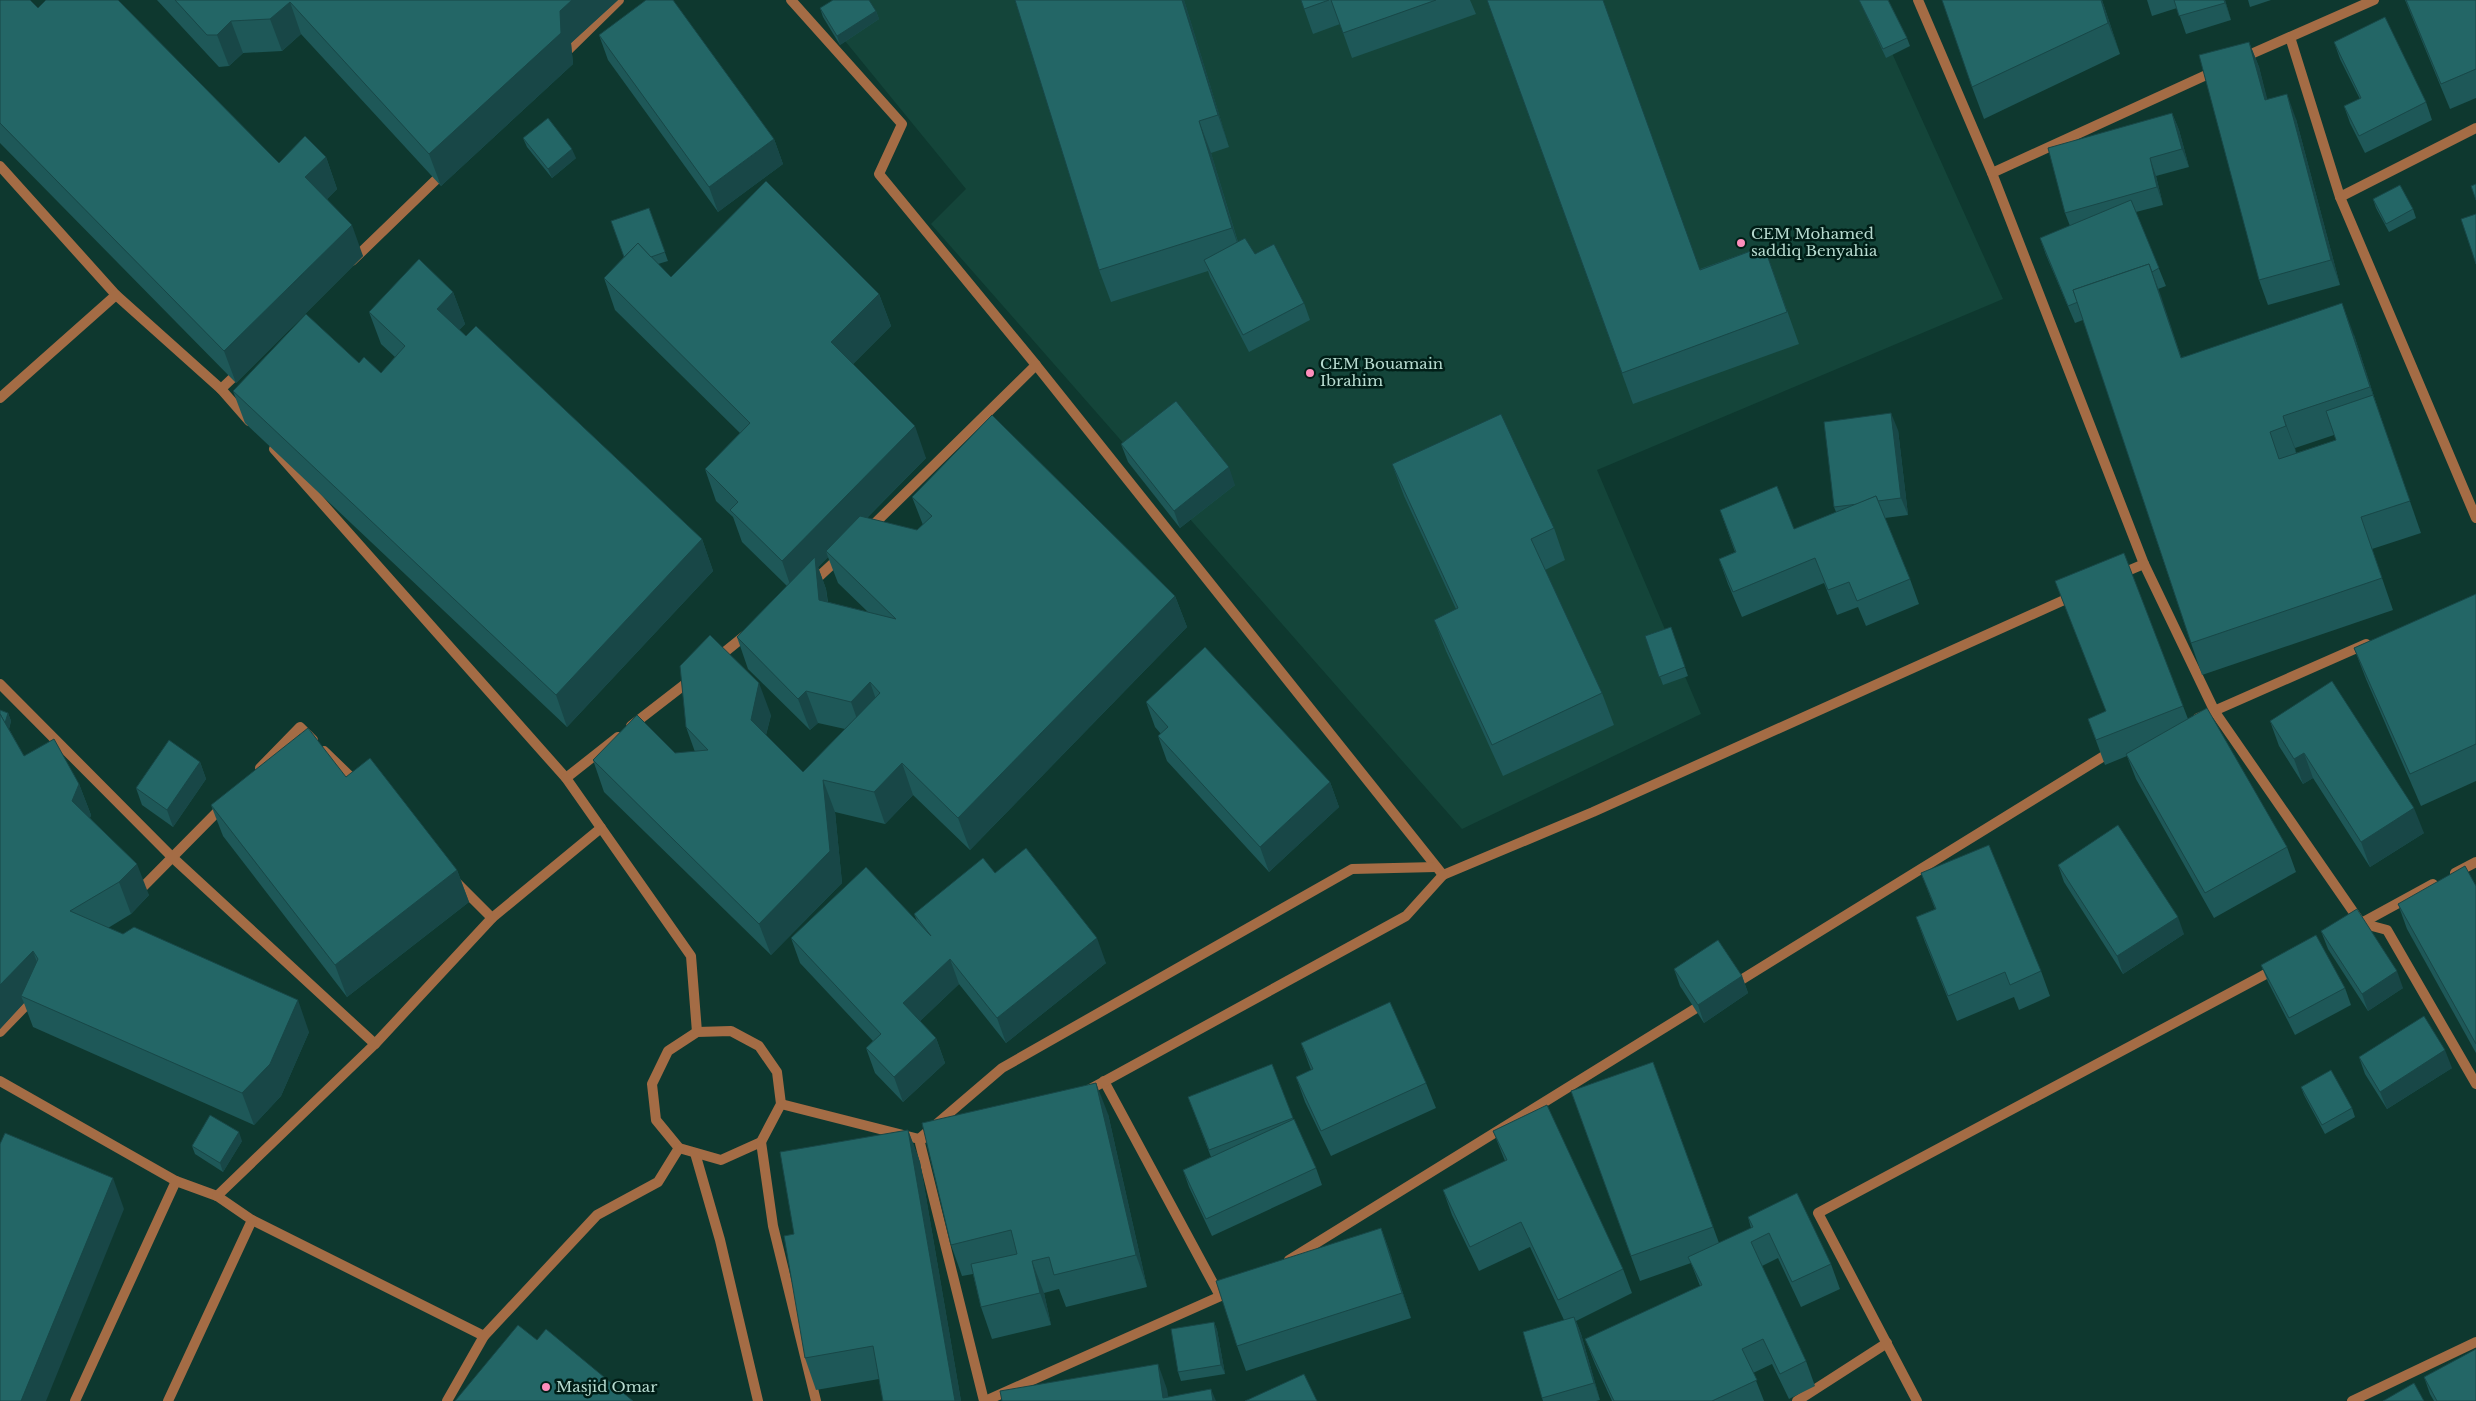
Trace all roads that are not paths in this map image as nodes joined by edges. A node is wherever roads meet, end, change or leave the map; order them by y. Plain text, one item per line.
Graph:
1 (619, 0) edge
2 (791, 0) edge
3 (1918, 0) edge
4 (2374, 0) edge
5 (2290, 37) junction
6 (555, 63) edge
7 (2476, 128) edge
8 (0, 166) edge
9 (448, 167) edge
10 (1992, 172) junction
11 (2340, 197) junction
12 (342, 271) edge
13 (116, 295) junction
14 (249, 362) edge
15 (1036, 365) junction
16 (221, 389) junction
17 (0, 398) edge
18 (254, 427) edge
19 (267, 442) edge
20 (2476, 518) edge
21 (860, 537) edge
22 (846, 551) edge
23 (2144, 564) junction
24 (2108, 580) edge
25 (803, 590) edge
26 (2081, 592) edge
27 (757, 627) edge
28 (2377, 639) edge
29 (0, 684) edge
30 (2215, 712) junction
31 (2188, 722) edge
32 (2125, 745) edge
33 (253, 775) edge
34 (566, 778) junction
35 (364, 791) edge
36 (233, 796) edge
37 (601, 828) junction
38 (172, 857) junction
39 (2476, 862) edge
40 (1436, 867) junction
41 (449, 875) edge
42 (1443, 876) junction
43 (131, 899) edge
44 (492, 918) junction
45 (2357, 925) junction
46 (2291, 960) edge
47 (41, 990) edge
48 (0, 1032) edge
49 (697, 1032) junction
50 (376, 1044) junction
51 (0, 1081) edge
52 (1104, 1082) junction
53 (2476, 1084) edge
54 (1078, 1095) edge
55 (781, 1104) junction
56 (948, 1133) edge
57 (919, 1139) junction
58 (760, 1142) junction
59 (679, 1148) junction
60 (695, 1153) junction
61 (176, 1181) junction
62 (217, 1196) junction
63 (252, 1220) junction
64 (1278, 1267) edge
65 (1245, 1285) edge
66 (1220, 1296) junction
67 (484, 1336) junction
68 (2476, 1342) edge
69 (1887, 1343) junction
70 (76, 1401) edge
71 (168, 1401) edge
72 (447, 1401) edge
73 (758, 1401) edge
74 (816, 1401) edge
75 (985, 1401) edge
76 (1797, 1401) edge
77 (1918, 1401) edge
78 (2352, 1401) edge

1 - 6 street
2 - 15 street
3 - 10 street
4 - 5 street
5 - 10 street
5 - 11 street
7 - 11 street
8 - 13 street
9 - 12 street
10 - 23 street
11 - 20 street
13 - 16 street
13 - 17 street
14 - 16 street
15 - 21 street
15 - 40 street
16 - 18 street
19 - 34 street
22 - 25 street
23 - 24 street
23 - 30 street
26 - 42 street
27 - 34 street
28 - 30 street
29 - 38 street
30 - 31 street
30 - 45 street
32 - 64 street
33 - 35 street
34 - 37 street
36 - 38 street
37 - 44 street
37 - 49 street
38 - 43 street
38 - 50 street
39 - 45 street
40 - 42 street
40 - 57 street
41 - 44 street
42 - 52 street
44 - 50 street
45 - 53 street
46 - 69 street
47 - 48 street
49 - 55 street
49 - 59 street
50 - 62 street
51 - 61 street
52 - 54 street
52 - 66 street
55 - 57 street
55 - 58 street
56 - 57 street
57 - 75 street
58 - 60 street
58 - 74 street
59 - 60 street
59 - 67 street
60 - 73 street
61 - 62 street
61 - 70 street
62 - 63 street
63 - 67 street
63 - 71 street
65 - 66 street
66 - 75 street
67 - 72 street
68 - 78 street
69 - 76 street
69 - 77 street

